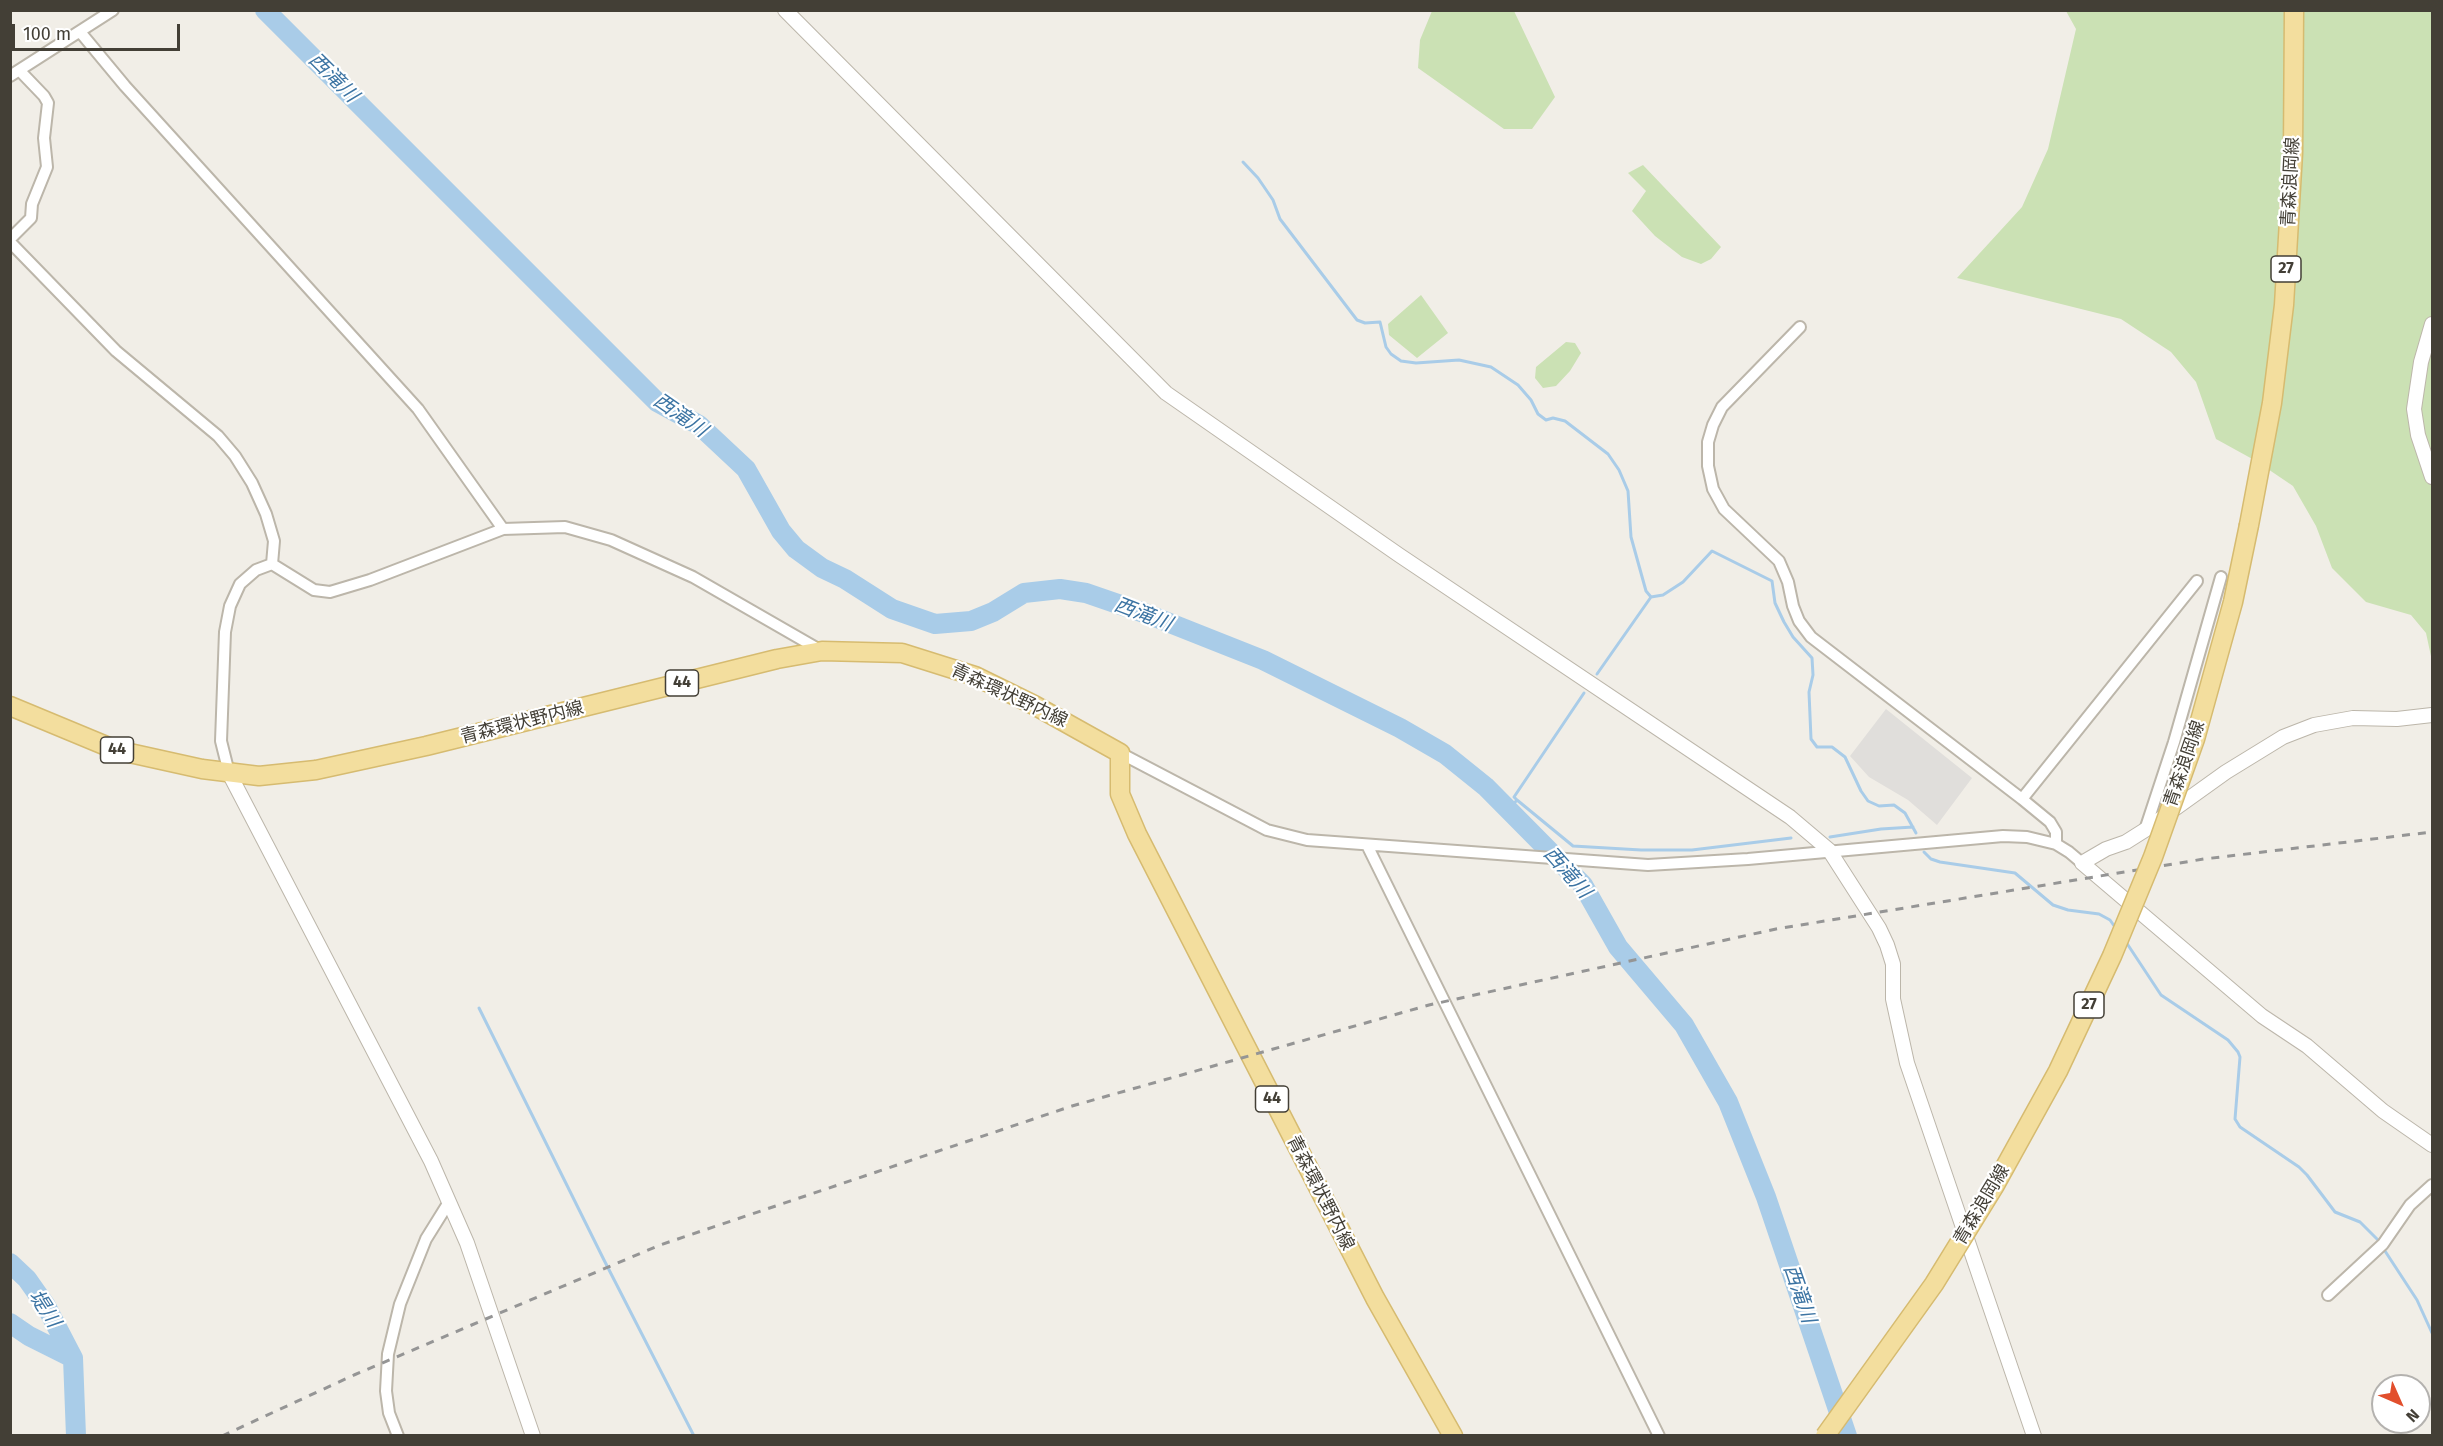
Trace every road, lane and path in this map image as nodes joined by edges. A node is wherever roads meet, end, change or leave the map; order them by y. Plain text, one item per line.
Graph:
1 (113, 10) edge
2 (785, 10) edge
3 (2294, 10) edge
4 (81, 33) junction
5 (15, 74) edge
6 (10, 241) edge
7 (2433, 324) edge
8 (1800, 327) dead end
9 (2433, 477) edge
10 (503, 529) junction
11 (272, 564) junction
12 (2221, 577) dead end
13 (2197, 581) dead end
14 (822, 651) junction
15 (10, 706) edge
16 (2433, 715) edge
17 (1120, 753) junction
18 (229, 773) junction
19 (2022, 799) junction
20 (2145, 830) junction
21 (2056, 844) junction
22 (1367, 845) junction
23 (1829, 850) junction
24 (2082, 863) junction
25 (2433, 1145) edge
26 (2433, 1185) edge
27 (449, 1202) junction
28 (2328, 1295) dead end
29 (398, 1436) edge
30 (533, 1436) edge
31 (1453, 1436) edge
32 (1659, 1436) edge
33 (1825, 1436) edge
34 (2034, 1436) edge

1 - 4 street
2 - 23 street
3 - 33 main road, 青森浪岡線 / 27, bridge
4 - 5 street
4 - 10 street
5 - 6 street
6 - 11 street
7 - 9 street
8 - 19 street
10 - 11 street
10 - 14 street
11 - 18 street
12 - 20 street
13 - 19 street
14 - 17 main road, 青森環状野内線 / 44
14 - 18 main road, 青森環状野内線 / 44
15 - 18 main road, 青森環状野内線 / 44
16 - 20 street
17 - 22 street
17 - 31 main road, 青森環状野内線 / 44
18 - 27 street
19 - 21 street
20 - 24 street
21 - 23 street
21 - 24 street
22 - 23 street
22 - 32 street
23 - 34 street
24 - 25 street
26 - 28 street
27 - 29 street
27 - 30 street

